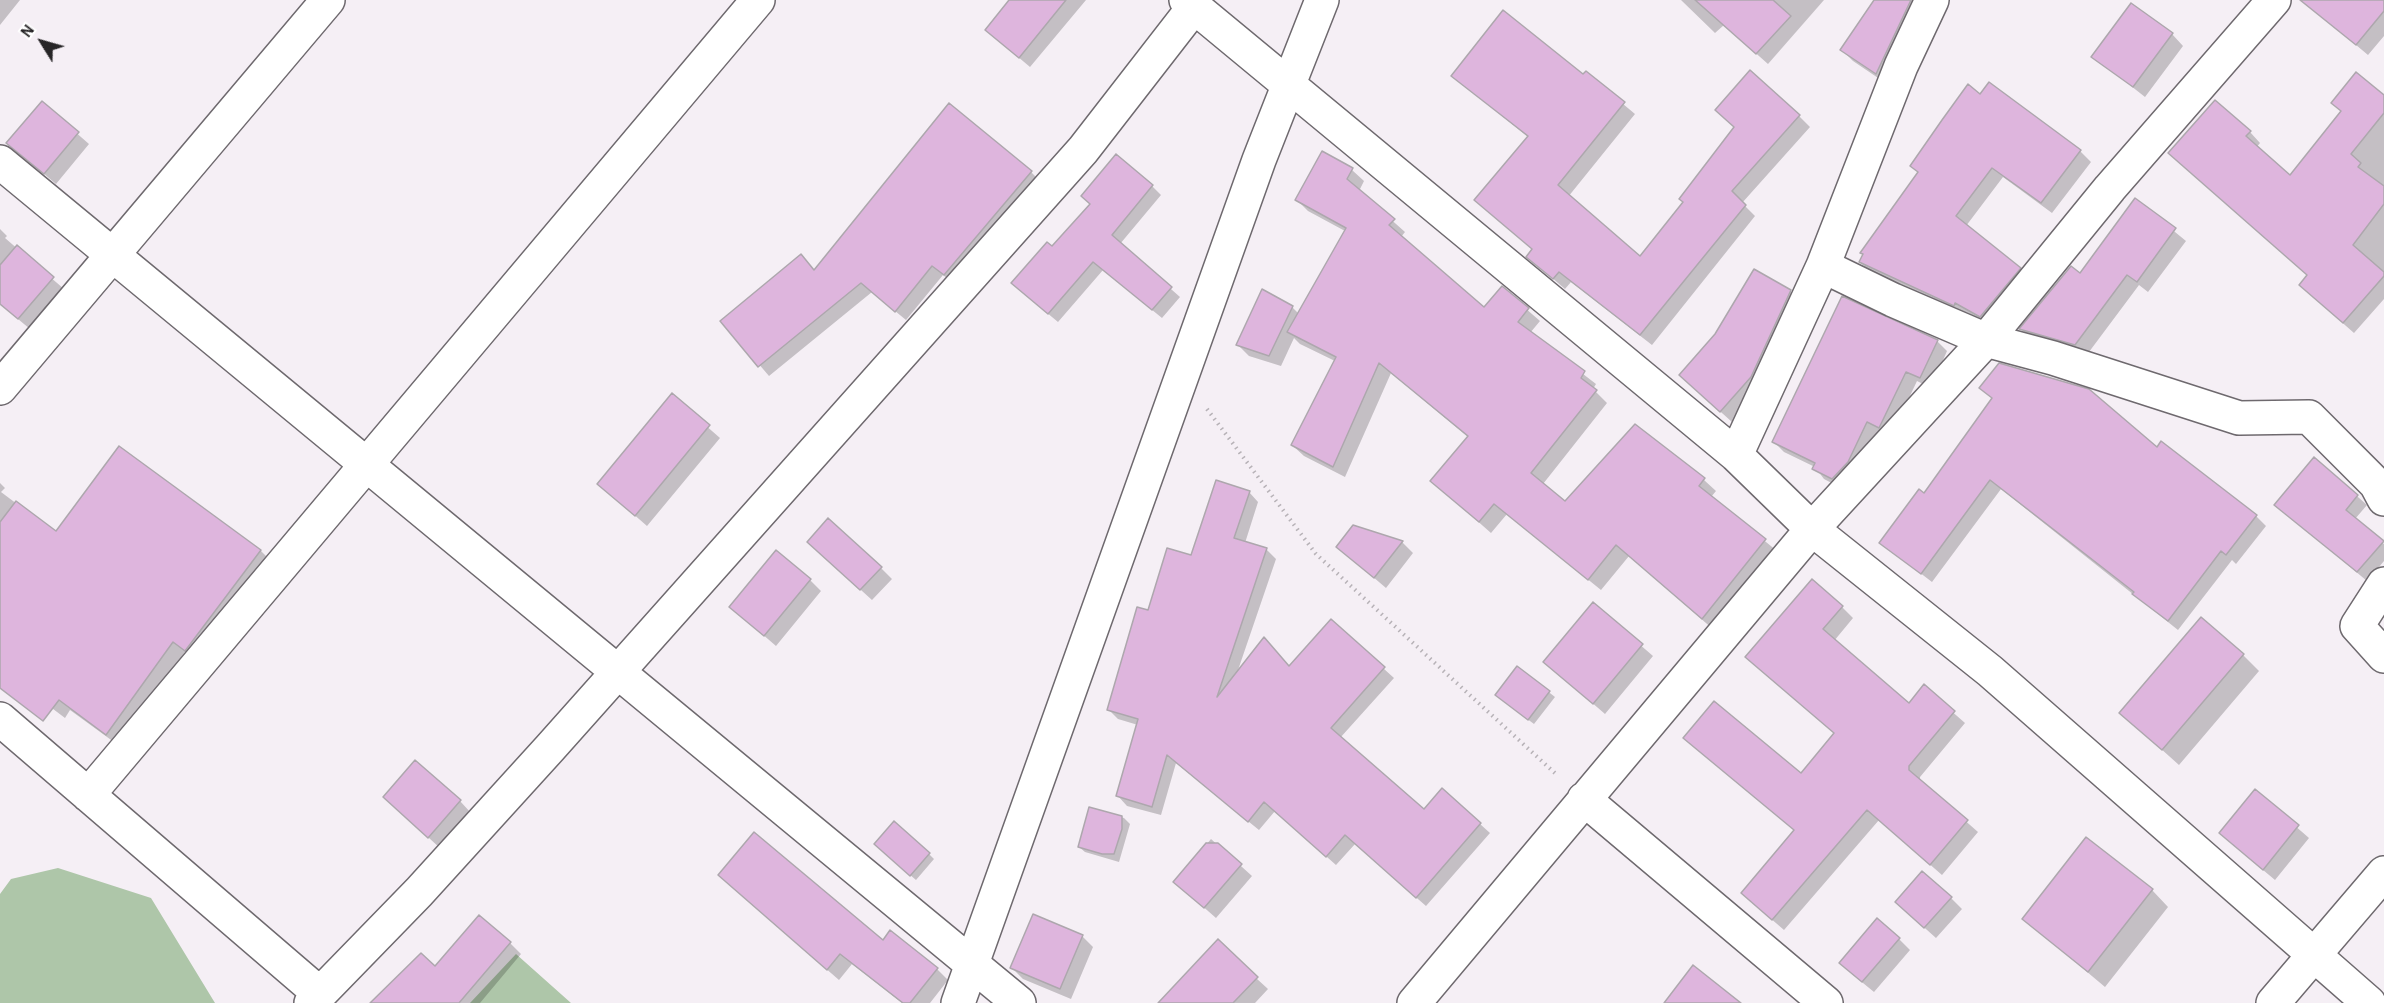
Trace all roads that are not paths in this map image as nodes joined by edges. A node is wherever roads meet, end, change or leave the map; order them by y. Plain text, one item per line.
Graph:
1 (328, 0) edge
2 (758, 0) edge
3 (1322, 0) edge
4 (1932, 0) edge
5 (2274, 0) edge
6 (1190, 3) edge
7 (1288, 87) junction
8 (0, 162) edge
9 (114, 255) junction
10 (1823, 266) junction
11 (1986, 340) junction
12 (0, 388) edge
13 (1736, 455) junction
14 (367, 465) junction
15 (2384, 499) edge
16 (1812, 529) junction
17 (2384, 584) edge
18 (2384, 656) edge
19 (616, 672) junction
20 (0, 719) edge
21 (88, 795) junction
22 (1584, 799) junction
23 (2384, 873) edge
24 (2314, 954) junction
25 (973, 963) junction
26 (316, 999) edge
27 (958, 1003) edge
28 (1019, 1003) edge
29 (1414, 1003) edge
30 (1826, 1003) edge
31 (2273, 1003) edge
32 (2369, 1003) edge

1 - 9 street
2 - 14 street
3 - 7 street
4 - 10 street
5 - 11 street
6 - 7 street
6 - 19 street
7 - 13 street
7 - 25 street
8 - 9 street
9 - 12 street
9 - 14 street
10 - 11 street
10 - 13 street
11 - 15 street
11 - 16 street
13 - 16 street
14 - 19 street
14 - 21 street
16 - 22 street
16 - 24 street
17 - 18 street
19 - 25 street
19 - 26 street
20 - 21 street
21 - 26 street
22 - 29 street
22 - 30 street
23 - 24 street
24 - 31 street
24 - 32 street
25 - 27 street
25 - 28 street

